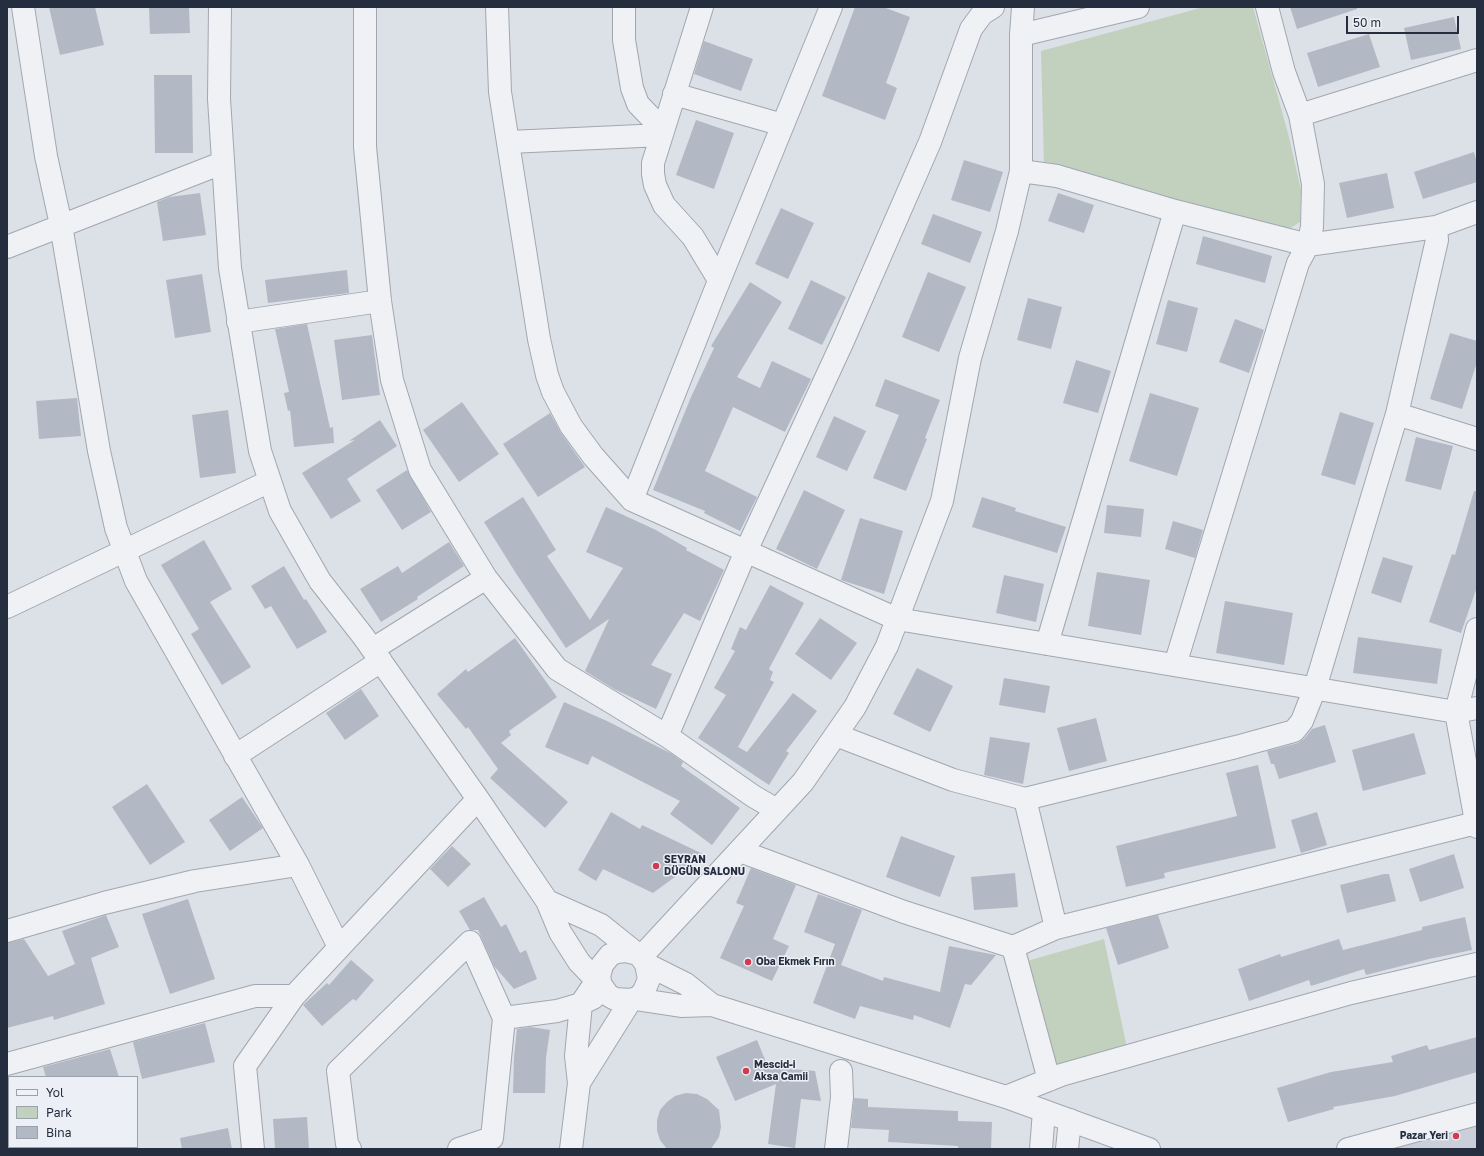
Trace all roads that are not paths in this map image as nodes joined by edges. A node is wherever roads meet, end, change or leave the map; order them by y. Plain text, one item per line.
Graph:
1 (23, 7) edge
2 (220, 7) edge
3 (365, 7) edge
4 (498, 7) edge
5 (624, 7) edge
6 (702, 7) edge
7 (831, 7) edge
8 (993, 7) edge
9 (1023, 7) edge
10 (1138, 7) edge
11 (1267, 7) edge
12 (1021, 35) junction
13 (1477, 60) edge
14 (674, 94) junction
15 (1300, 115) junction
16 (783, 125) junction
17 (662, 133) junction
18 (509, 142) junction
19 (222, 163) junction
20 (1021, 171) junction
21 (1176, 211) junction
22 (1477, 212) edge
23 (61, 225) junction
24 (1436, 227) junction
25 (1308, 245) junction
26 (7, 247) edge
27 (719, 280) junction
28 (380, 301) junction
29 (238, 322) junction
30 (1397, 414) junction
31 (1477, 438) edge
32 (270, 481) junction
33 (632, 500) junction
34 (124, 551) junction
35 (746, 551) junction
36 (486, 578) junction
37 (7, 607) edge
38 (897, 619) junction
39 (1477, 629) edge
40 (1047, 644) junction
41 (377, 656) junction
42 (1176, 666) junction
43 (1314, 688) junction
44 (1477, 708) edge
45 (1456, 712) junction
46 (836, 735) junction
47 (667, 736) junction
48 (236, 756) junction
49 (478, 799) junction
50 (1025, 799) junction
51 (777, 810) junction
52 (1477, 825) edge
53 (740, 851) junction
54 (298, 865) junction
55 (547, 901) junction
56 (1056, 928) junction
57 (7, 931) edge
58 (339, 947) junction
59 (1013, 947) junction
60 (640, 958) junction
61 (1477, 964) edge
62 (600, 984) junction
63 (294, 996) junction
64 (633, 999) junction
65 (581, 1004) junction
66 (712, 1004) junction
67 (504, 1018) junction
68 (7, 1064) edge
69 (841, 1071) dead end
70 (1049, 1080) junction
71 (579, 1083) junction
72 (1006, 1097) junction
73 (1044, 1111) junction
74 (1477, 1114) edge
75 (1070, 1120) junction
76 (253, 1149) edge
77 (350, 1149) edge
78 (459, 1149) edge
79 (571, 1149) edge
80 (836, 1149) edge
81 (1041, 1149) edge
82 (1067, 1149) edge
83 (1149, 1149) edge
84 (1348, 1149) edge

1 - 23 street
2 - 19 street
3 - 28 street
4 - 18 street
5 - 17 street
6 - 14 street
7 - 16 street
8 - 35 street
9 - 12 street
10 - 12 street
11 - 15 street
12 - 20 street
13 - 15 street
14 - 16 street
14 - 17 street
15 - 25 street
16 - 27 street
17 - 18 street
17 - 27 street
18 - 33 street
19 - 23 street
19 - 29 street
20 - 21 street
20 - 38 street
21 - 25 street
21 - 40 street
22 - 24 street
23 - 26 street
23 - 34 street
24 - 25 street
24 - 30 street
25 - 42 street
27 - 33 street
28 - 29 street
28 - 36 street
29 - 32 street
30 - 31 street
30 - 43 street
32 - 34 street
32 - 41 street
33 - 35 street
34 - 37 street
34 - 48 street
35 - 38 street
35 - 47 street
36 - 41 street
36 - 47 street
38 - 40 street
38 - 46 street
39 - 45 street
40 - 42 street
41 - 48 street
41 - 49 street
42 - 43 street
43 - 45 street
43 - 50 street
44 - 45 street
45 - 52 street
46 - 50 street
46 - 51 street
47 - 51 street
48 - 54 street
49 - 55 street
49 - 58 street
50 - 56 street
51 - 53 street
52 - 56 street
53 - 59 street
53 - 60 street
54 - 57 street
54 - 58 street
55 - 60 street
55 - 62 street
56 - 59 street
58 - 63 street
59 - 70 street
60 - 62 street
60 - 64 street
60 - 66 street
61 - 70 street
62 - 64 street
62 - 65 street
63 - 68 street
63 - 76 street
64 - 66 street
64 - 71 street
65 - 67 street
65 - 71 street
66 - 72 street
67 - 77 street
67 - 78 street
69 - 80 street
70 - 72 street
71 - 79 street
72 - 73 street
73 - 75 street
73 - 81 street
74 - 84 street
75 - 82 street
75 - 83 street

